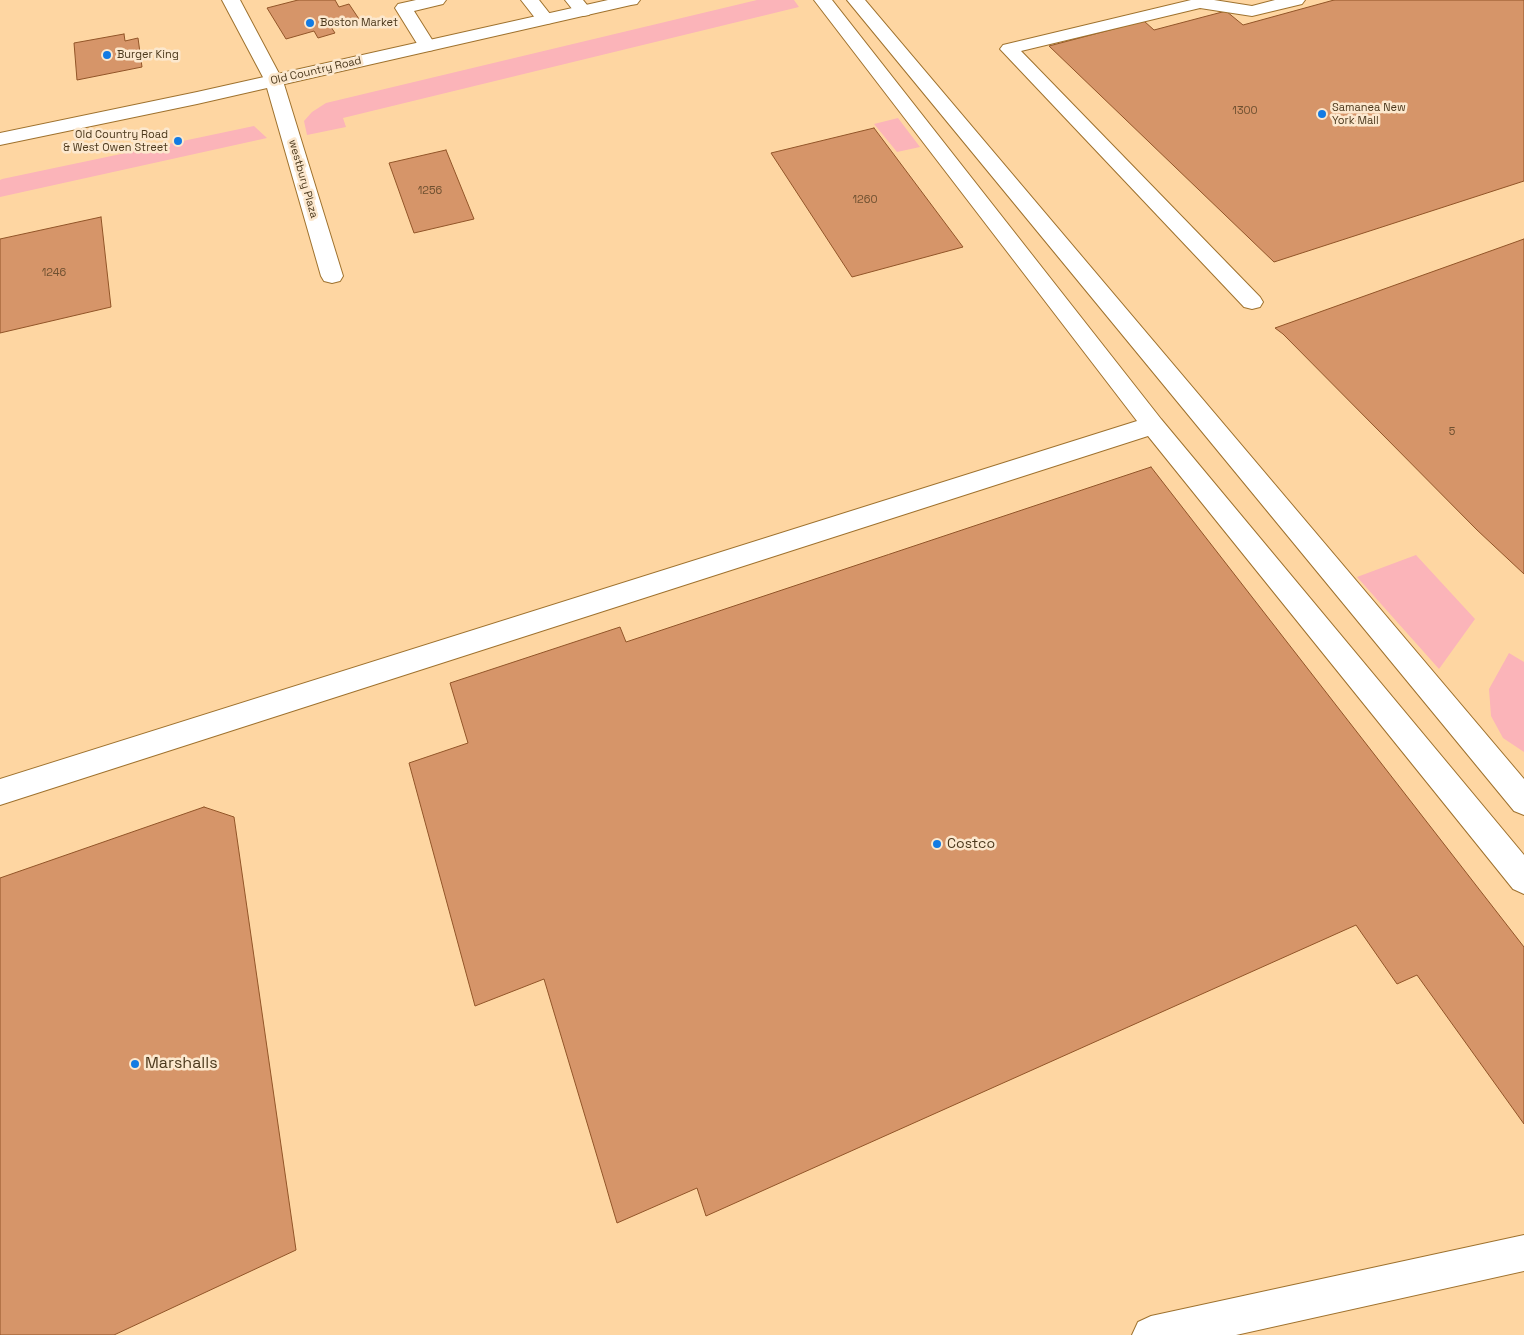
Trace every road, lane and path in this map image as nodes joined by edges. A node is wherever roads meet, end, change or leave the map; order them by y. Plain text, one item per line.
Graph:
1 (231, 0) edge
2 (437, 0) edge
3 (530, 0) edge
4 (630, 0) edge
5 (823, 0) edge
6 (856, 0) edge
7 (1296, 0) edge
8 (579, 5) edge
9 (545, 19) junction
10 (427, 46) junction
11 (274, 81) junction
12 (0, 139) edge
13 (332, 276) dead end
14 (1252, 302) dead end
15 (1153, 425) junction
16 (0, 792) edge
17 (1524, 802) edge
18 (1524, 879) edge
19 (1524, 1252) edge
20 (1151, 1335) edge

1 - 11 main road, westbury Plaza
2 - 10 main road
3 - 9 main road
4 - 8 main road, Old Country Road
5 - 15 main road
6 - 17 main road
7 - 14 main road
8 - 9 main road, Old Country Road
9 - 10 main road, Old Country Road
10 - 11 main road, Old Country Road
11 - 12 main road, Old Country Road
11 - 13 main road, westbury Plaza
15 - 16 main road
15 - 18 main road
19 - 20 main road

